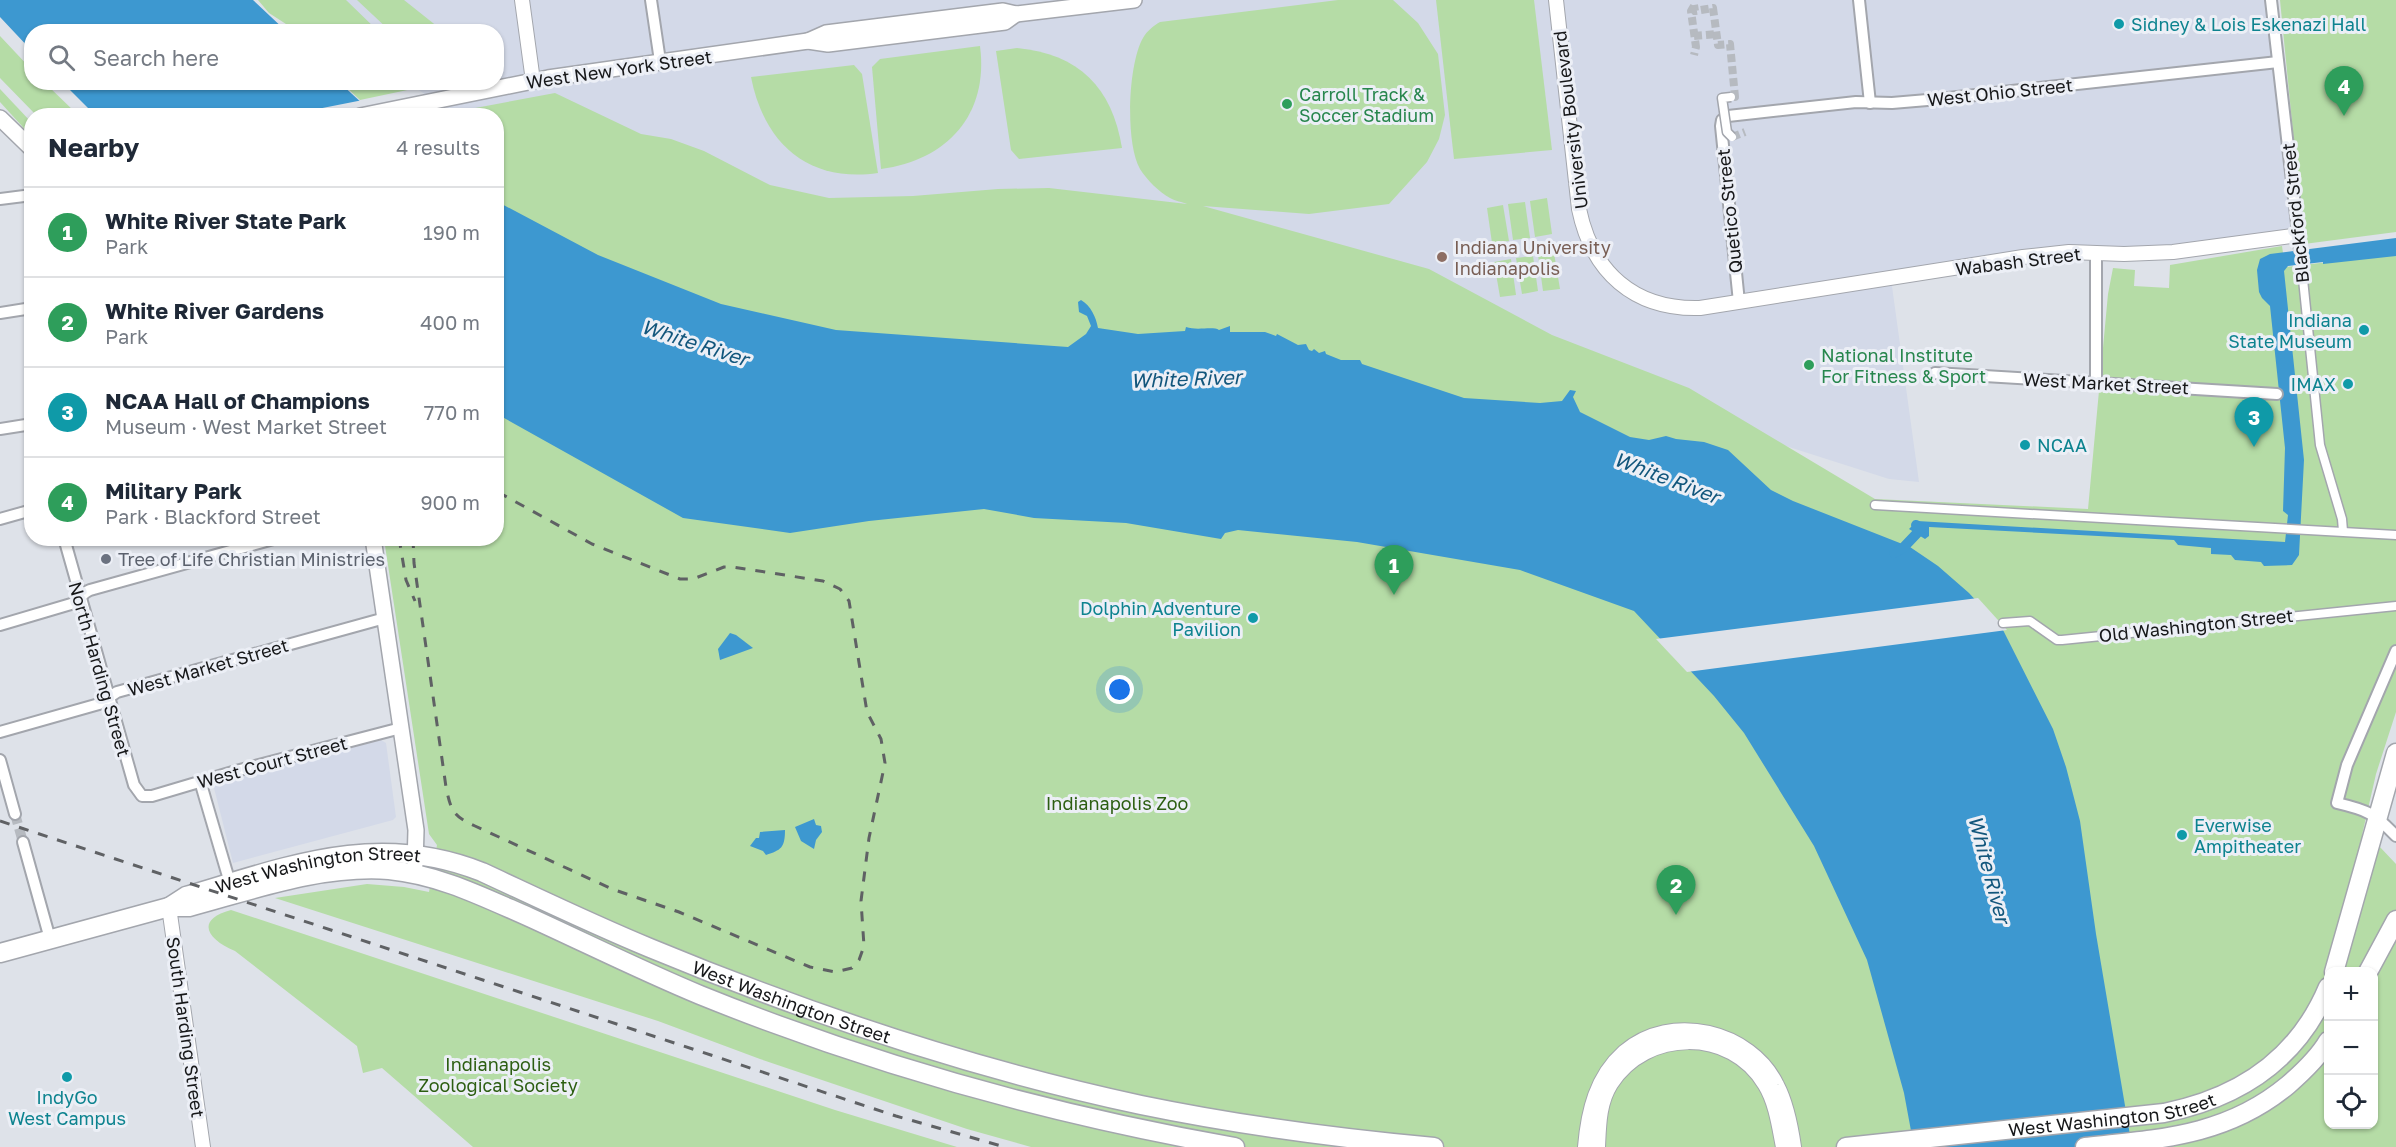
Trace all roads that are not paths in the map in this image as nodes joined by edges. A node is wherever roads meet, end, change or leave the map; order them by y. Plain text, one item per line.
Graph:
1 (522, 0) edge
2 (651, 0) edge
3 (1134, 0) edge
4 (1556, 0) edge
5 (1858, 0) edge
6 (2271, 0) edge
7 (660, 61) junction
8 (2278, 62) junction
9 (533, 81) junction
10 (504, 86) edge
11 (486, 90) edge
12 (1731, 97) tunnel mouth
13 (1870, 103) junction
14 (399, 108) edge
15 (0, 118) edge
16 (1722, 120) joint
17 (1732, 137) dead end
18 (24, 141) edge
19 (24, 196) edge
20 (0, 199) edge
21 (2299, 235) junction
22 (2300, 250) joint
23 (2096, 252) junction
24 (1739, 302) junction
25 (24, 309) edge
26 (0, 313) edge
27 (1935, 373) dead end
28 (2096, 383) junction
29 (2277, 394) dead end
30 (24, 425) edge
31 (0, 429) edge
32 (1875, 506) dead end
33 (24, 512) edge
34 (0, 519) edge
35 (2343, 531) junction
36 (2396, 535) edge
37 (66, 546) edge
38 (247, 546) edge
39 (374, 546) edge
40 (80, 597) junction
41 (2396, 606) edge
42 (385, 618) junction
43 (2003, 623) dead end
44 (0, 626) edge
45 (2396, 651) edge
46 (108, 698) junction
47 (401, 728) junction
48 (0, 732) edge
49 (2396, 753) edge
50 (0, 760) edge
51 (200, 782) junction
52 (142, 796) joint
53 (15, 814) tunnel mouth
54 (2378, 817) junction
55 (2396, 836) edge
56 (23, 842) tunnel mouth
57 (416, 853) junction
58 (414, 874) junction
59 (230, 883) junction
60 (169, 907) junction
61 (2396, 920) edge
62 (50, 939) junction
63 (0, 953) edge
64 (2335, 967) edge
65 (2371, 967) edge
66 (2324, 995) edge
67 (2324, 1046) edge
68 (203, 1147) edge
69 (1235, 1147) edge
70 (1434, 1147) edge
71 (1585, 1147) edge
72 (1598, 1147) edge
73 (1783, 1147) edge
74 (1794, 1147) edge
75 (1846, 1147) edge
76 (2085, 1147) edge

1 - 9 street
2 - 7 street
3 - 7 main road, West New York Street
4 - 24 street, University Boulevard
5 - 13 street
6 - 8 street, Blackford Street
7 - 9 main road, West New York Street
8 - 13 street, West Ohio Street
8 - 21 street, Blackford Street
9 - 10 main road, West New York Street
11 - 14 main road, West New York Street
12 - 17 street, bridge
13 - 16 street, West Ohio Street
15 - 18 main road
16 - 24 street, Quetico Street
19 - 20 street
21 - 22 street, Blackford Street
21 - 23 street, Wabash Street
22 - 35 street, Blackford Street
23 - 24 street, Wabash Street
23 - 28 street
25 - 26 street
27 - 28 street, West Market Street
28 - 29 street, West Market Street
30 - 31 street
32 - 35 street
33 - 34 street
35 - 36 street
37 - 40 street, North Harding Street
38 - 40 street
39 - 42 main road
40 - 44 street
40 - 46 street, North Harding Street
41 - 43 street, Old Washington Street
42 - 46 street, West Market Street
42 - 47 main road
45 - 54 street
46 - 48 street, West Market Street
46 - 52 street, North Harding Street
47 - 51 street, West Court Street
47 - 57 main road
49 - 54 main road
50 - 53 street
51 - 52 street, West Court Street
51 - 59 street
54 - 55 street
54 - 64 main road
56 - 62 street
57 - 58 main road
57 - 59 main road, West Washington Street
57 - 70 main road, West Washington Street
58 - 60 main road, West Washington Street
58 - 69 main road, West Washington Street
59 - 60 main road, West Washington Street
60 - 62 main road, West Washington Street
60 - 68 street, South Harding Street
61 - 65 main road
62 - 63 main road, West Washington Street
66 - 75 main road, West Washington Street
67 - 76 main road, West Washington Street
71 - 74 street
72 - 73 street

